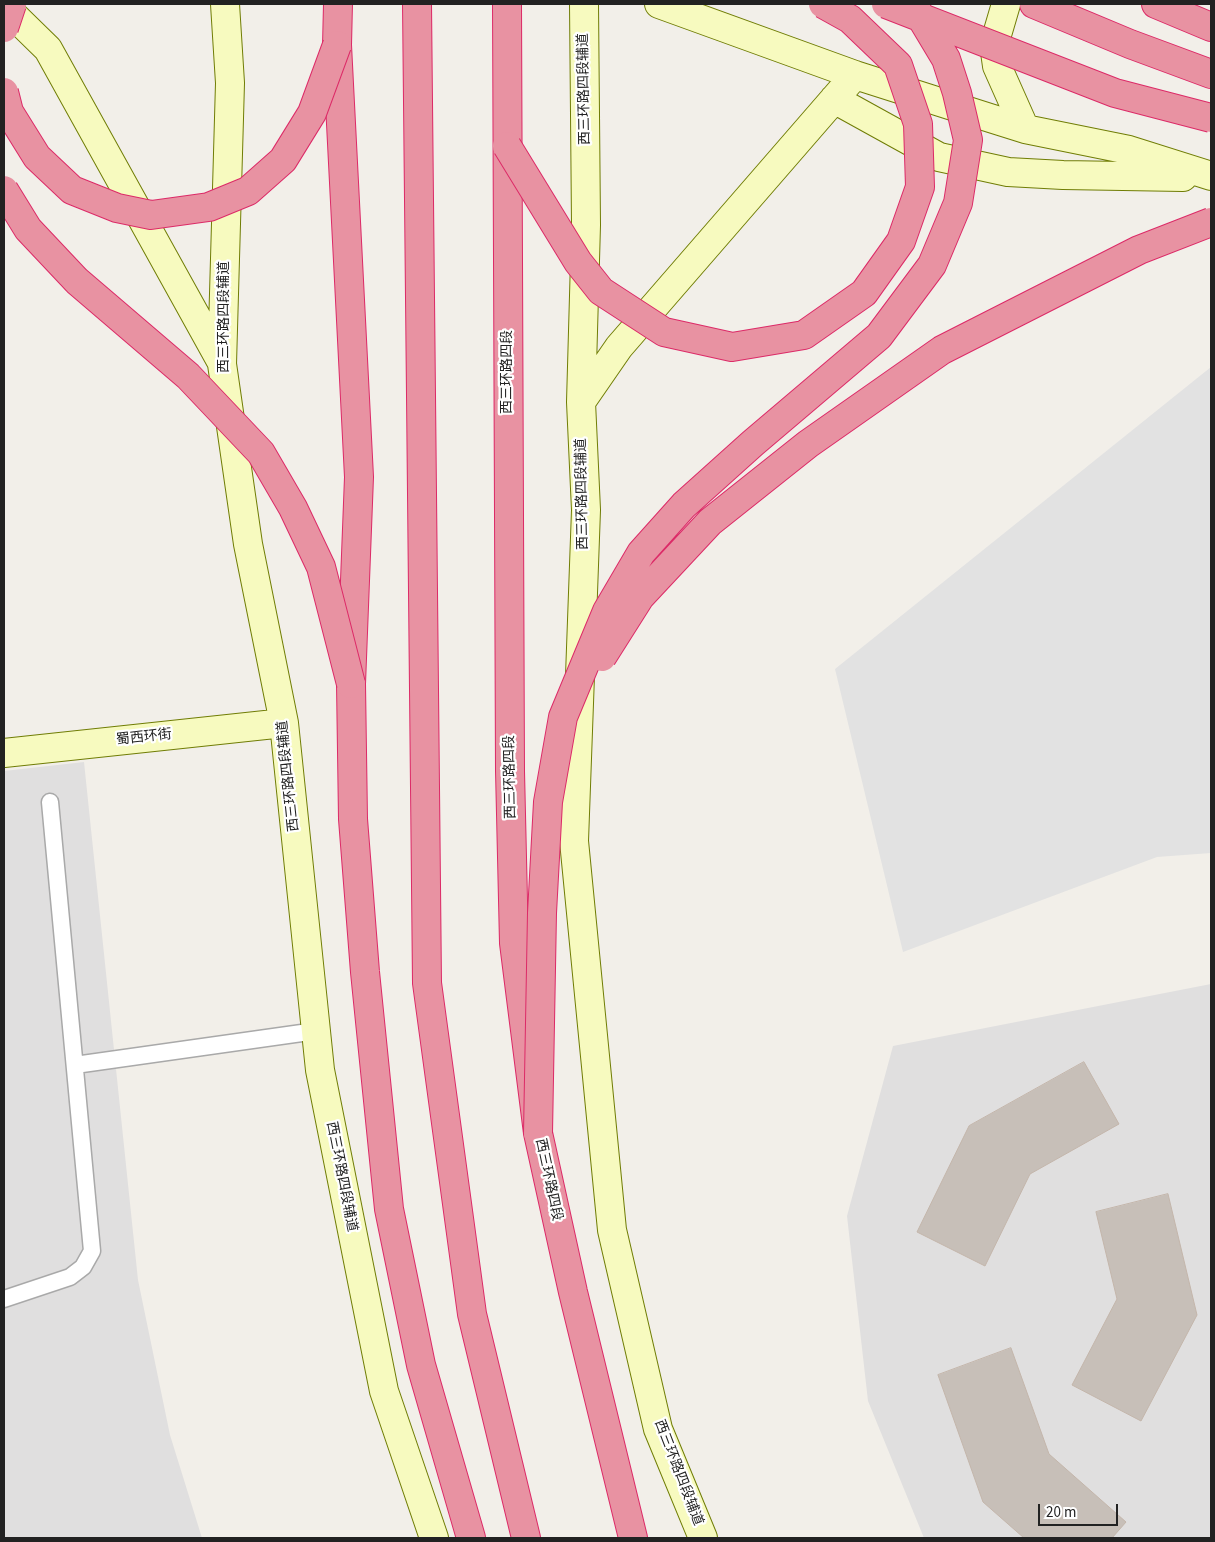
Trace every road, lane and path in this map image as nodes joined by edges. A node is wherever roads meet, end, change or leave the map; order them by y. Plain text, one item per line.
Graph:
1 (12, 4) edge
2 (225, 4) edge
3 (338, 4) edge
4 (417, 4) edge
5 (507, 4) edge
6 (584, 4) edge
7 (659, 4) edge
8 (823, 4) edge
9 (886, 4) edge
10 (913, 4) edge
11 (1006, 4) edge
12 (1034, 4) edge
13 (1156, 4) edge
14 (4, 6) edge
15 (1211, 27) edge
16 (4, 28) edge
17 (337, 45) junction
18 (1211, 74) edge
19 (855, 75) junction
20 (4, 92) edge
21 (834, 99) junction
22 (1211, 118) edge
23 (1024, 129) junction
24 (507, 146) junction
25 (1211, 177) edge
26 (4, 190) edge
27 (1211, 222) edge
28 (222, 364) junction
29 (581, 402) junction
30 (351, 684) junction
31 (562, 717) junction
32 (284, 723) junction
33 (4, 753) edge
34 (50, 802) dead end
35 (316, 1031) junction
36 (75, 1065) junction
37 (538, 1133) junction
38 (4, 1299) edge
39 (434, 1538) edge
40 (471, 1538) edge
41 (526, 1538) edge
42 (633, 1538) edge
43 (703, 1538) edge

1 - 16 highway, bridge
2 - 28 main road, 西三环路四段辅道
3 - 17 highway
4 - 41 highway
5 - 24 highway, 西三环路四段
6 - 29 main road, 西三环路四段辅道
7 - 19 main road
8 - 24 highway, bridge
9 - 22 highway, bridge
10 - 31 highway, bridge
11 - 23 main road
12 - 18 highway
13 - 15 highway
14 - 28 main road
17 - 20 highway, bridge
17 - 30 highway, bridge
19 - 21 main road
19 - 23 main road
21 - 25 main road
21 - 29 main road
23 - 25 main road
24 - 37 highway, 西三环路四段, bridge
26 - 30 highway, bridge
27 - 31 highway, bridge
28 - 32 main road, 西三环路四段辅道
29 - 43 main road, 西三环路四段辅道
30 - 40 highway
31 - 37 highway, bridge
32 - 33 main road, 蜀西环街
32 - 35 main road, 西三环路四段辅道
34 - 36 lane
35 - 36 lane
35 - 39 main road, 西三环路四段辅道
36 - 38 lane
37 - 42 highway, 西三环路四段

